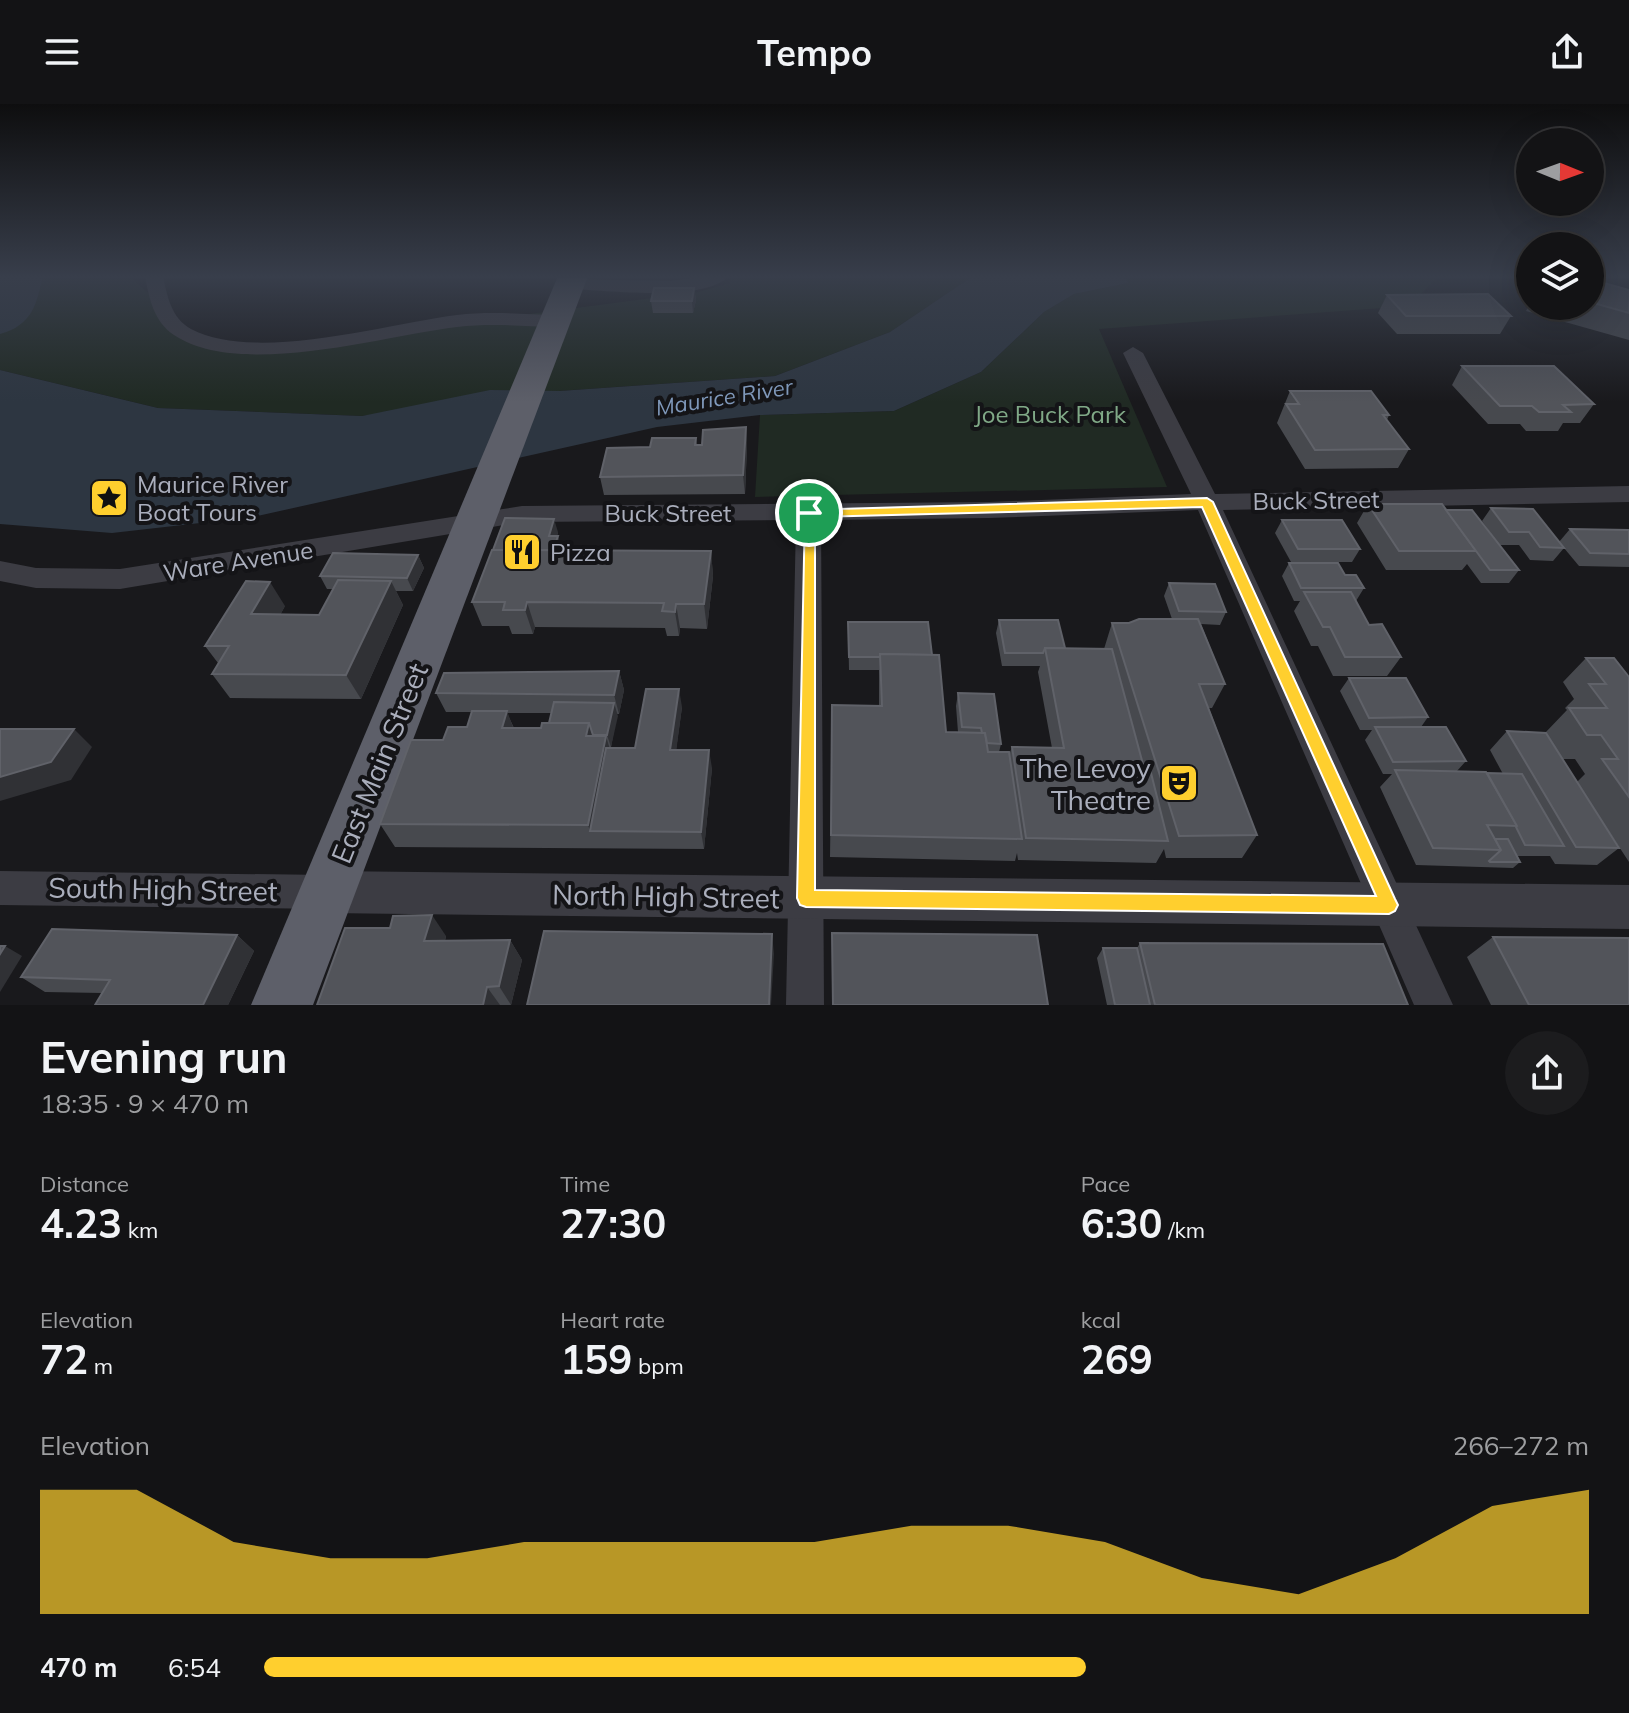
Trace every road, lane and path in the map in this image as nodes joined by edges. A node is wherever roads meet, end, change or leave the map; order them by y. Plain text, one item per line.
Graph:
1 (167, 318) edge
2 (556, 318) edge
3 (555, 321) junction
4 (1133, 353) dead end
5 (1627, 496) edge
6 (1207, 502) junction
7 (482, 504) junction
8 (809, 513) junction
9 (0, 571) edge
10 (0, 888) edge
11 (327, 892) junction
12 (806, 898) junction
13 (1389, 905) junction
14 (1629, 907) edge
15 (282, 1005) edge
16 (805, 1005) edge
17 (1434, 1005) edge

1 - 3 street
2 - 3 highway, East Main Street
3 - 7 highway, East Main Street
4 - 6 street
5 - 6 street, Buck Street
6 - 8 street, Buck Street
6 - 13 street
7 - 8 street, Buck Street
7 - 9 street, Ware Avenue
7 - 11 highway, East Main Street
8 - 12 street
10 - 11 street, South High Street
11 - 12 street, North High Street
11 - 15 highway, East Main Street
12 - 13 street, North High Street
12 - 16 street
13 - 14 street, North High Street
13 - 17 street

